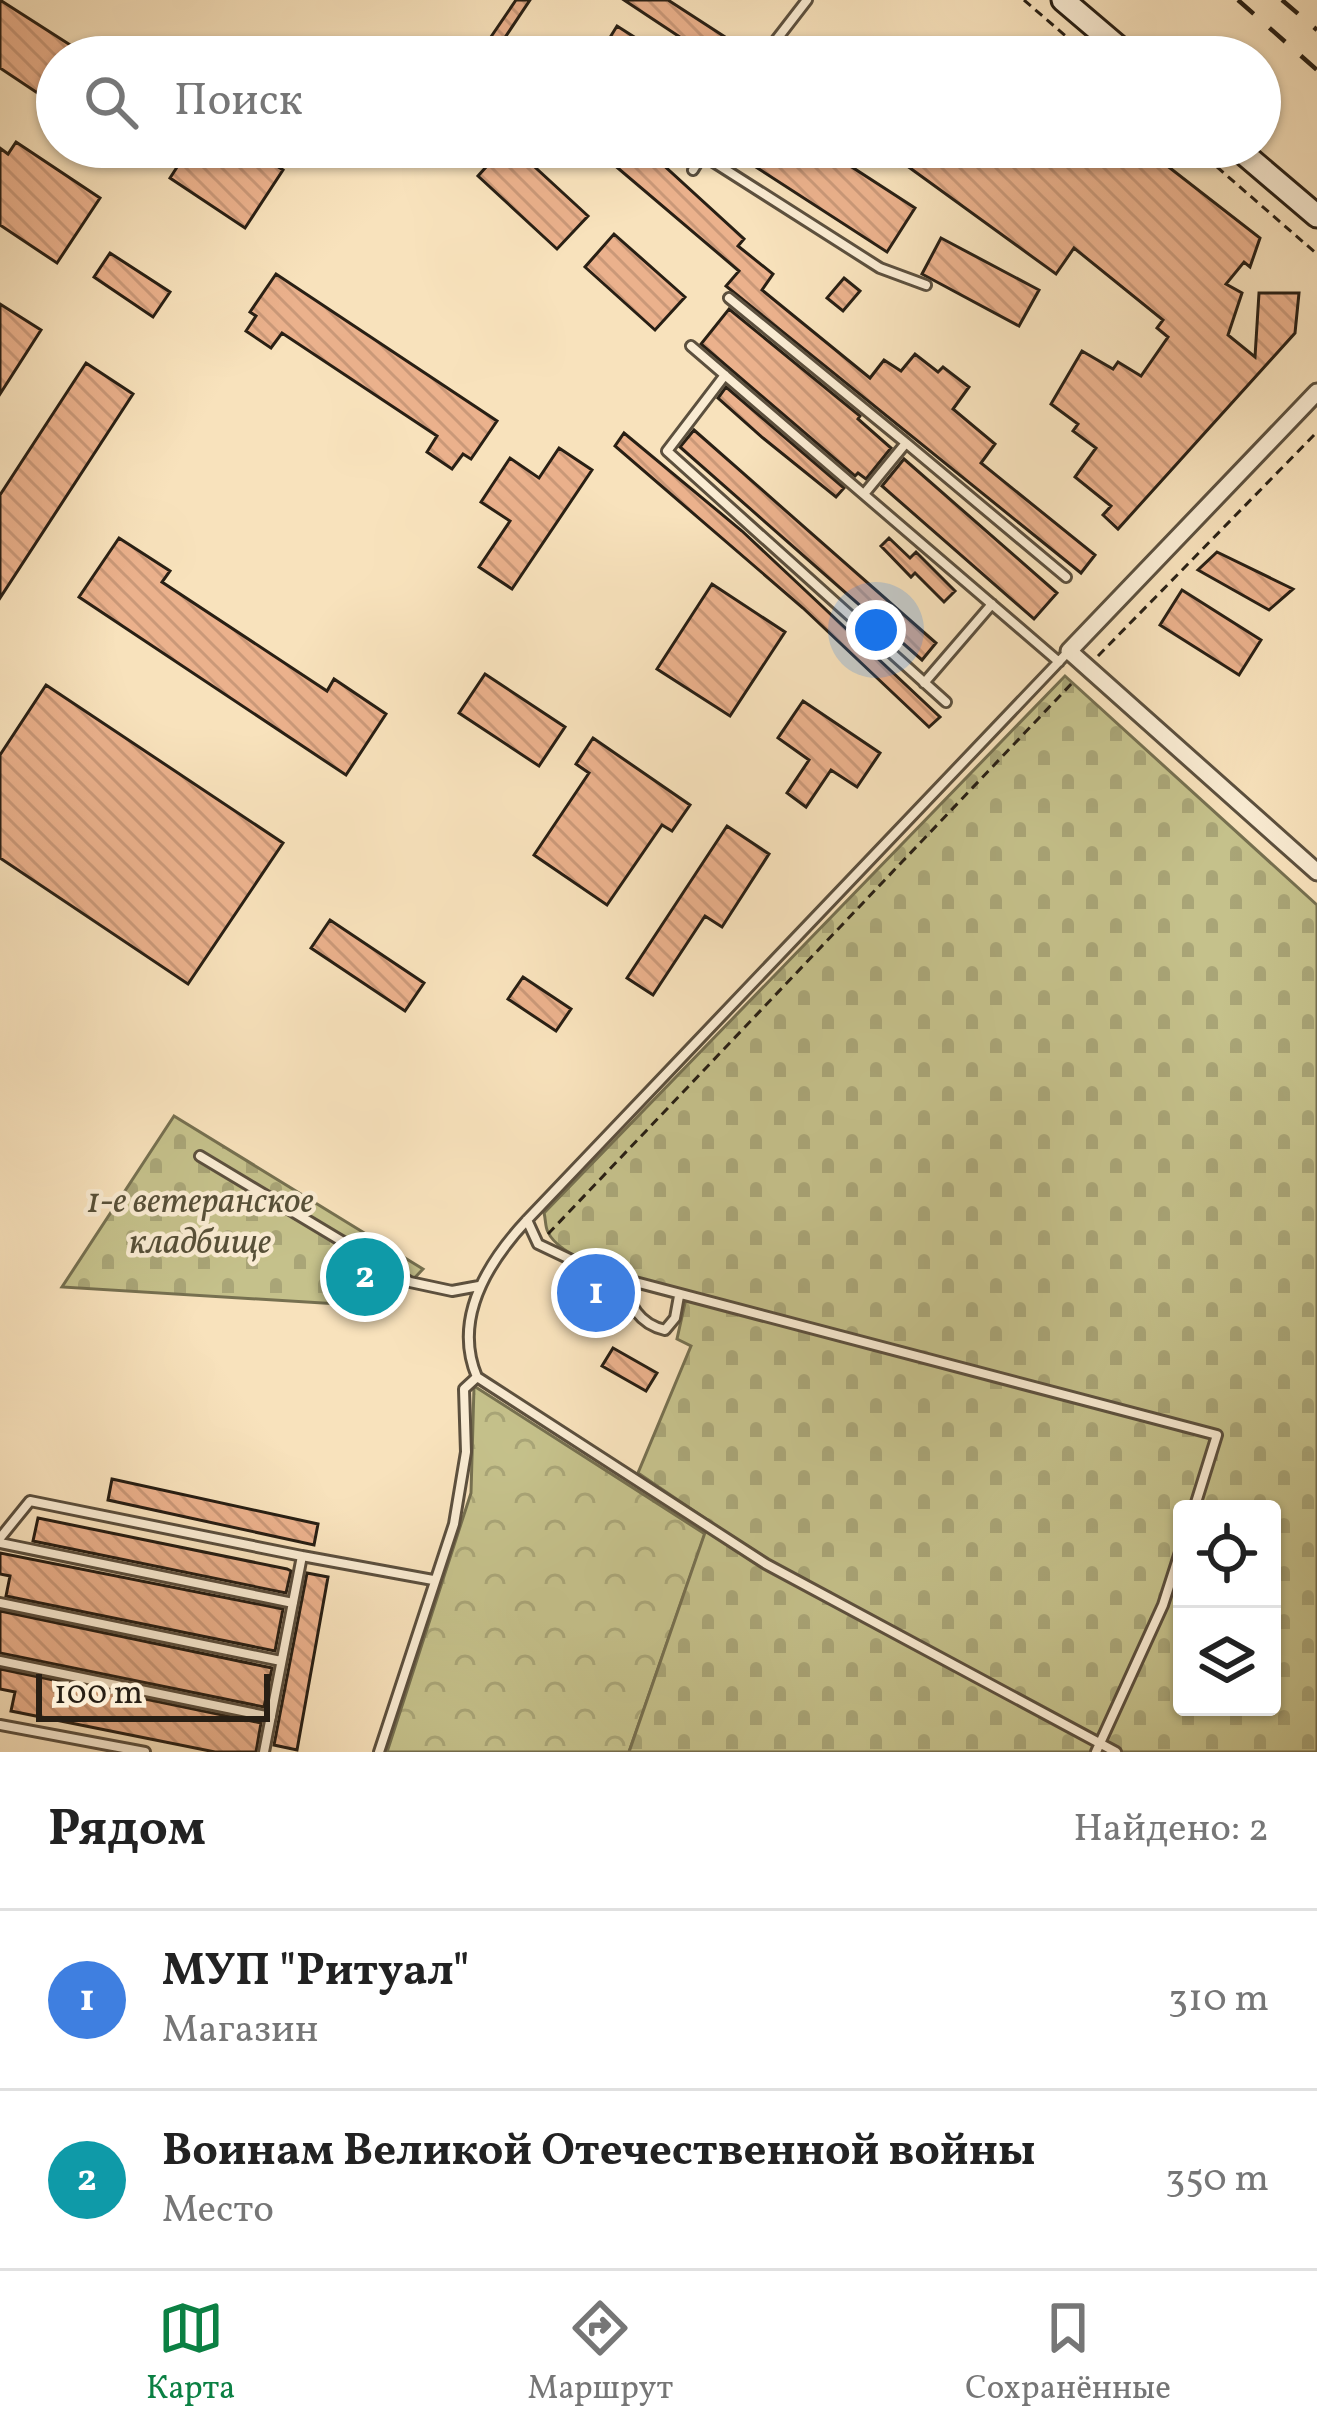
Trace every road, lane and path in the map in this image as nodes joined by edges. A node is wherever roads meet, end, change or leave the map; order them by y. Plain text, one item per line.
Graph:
1 (807, 0) edge
2 (1024, 0) edge
3 (1064, 0) edge
4 (780, 36) edge
5 (1066, 36) edge
6 (1106, 36) edge
7 (730, 168) edge
8 (1218, 168) edge
9 (1261, 168) edge
10 (1317, 216) edge
11 (1317, 254) edge
12 (926, 285) dead end
13 (729, 298) dead end
14 (691, 346) dead end
15 (725, 375) junction
16 (1317, 392) edge
17 (1317, 432) edge
18 (906, 443) junction
19 (864, 494) junction
20 (1066, 577) dead end
21 (992, 604) junction
22 (1064, 656) junction
23 (1087, 668) junction
24 (924, 683) junction
25 (946, 702) dead end
26 (1317, 872) edge
27 (200, 1156) dead end
28 (527, 1220) junction
29 (538, 1244) junction
30 (624, 1280) junction
31 (478, 1286) junction
32 (679, 1296) junction
33 (477, 1377) junction
34 (1197, 1500) edge
35 (0, 1540) edge
36 (302, 1556) junction
37 (1173, 1574) edge
38 (434, 1580) junction
39 (0, 1603) edge
40 (292, 1603) junction
41 (0, 1661) edge
42 (281, 1661) junction
43 (271, 1717) junction
44 (0, 1725) edge
45 (1098, 1748) edge
46 (145, 1752) edge
47 (264, 1752) edge
48 (379, 1752) edge
49 (1116, 1752) edge

1 - 4 lane
2 - 5 path
3 - 6 main road
7 - 12 lane
8 - 11 path
9 - 10 main road
13 - 18 lane
14 - 15 lane
15 - 19 lane
15 - 24 lane
16 - 22 street
17 - 23 path
18 - 19 lane
18 - 20 lane
19 - 21 lane
21 - 22 lane
21 - 24 lane
22 - 23 street
22 - 28 lane
23 - 26 street
23 - 29 path
24 - 25 lane
27 - 31 lane
28 - 29 lane
28 - 31 lane
29 - 30 lane
30 - 32 lane
30 - 32 lane
31 - 33 lane
32 - 34 lane
33 - 38 lane
33 - 45 lane
35 - 36 lane
35 - 40 lane
36 - 38 lane
36 - 40 lane
37 - 45 lane
38 - 48 lane
39 - 42 lane
40 - 42 lane
41 - 43 lane
42 - 43 lane
43 - 47 lane
44 - 46 lane
45 - 49 lane

